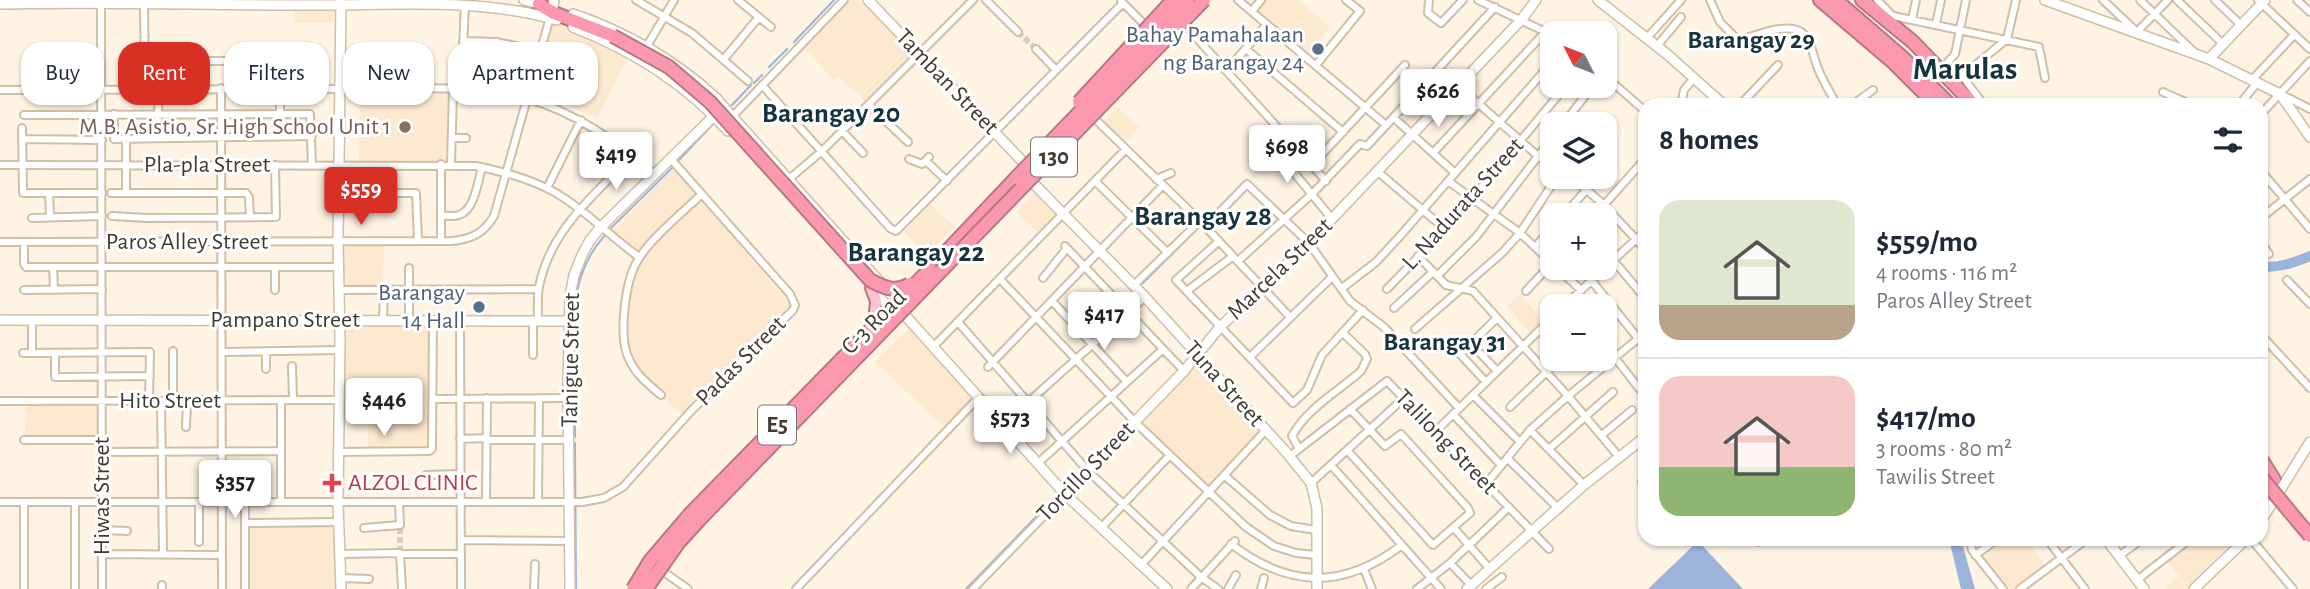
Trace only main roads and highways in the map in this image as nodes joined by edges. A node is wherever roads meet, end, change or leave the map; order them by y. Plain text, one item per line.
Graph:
1 (1173, 0) edge
2 (1187, 0) edge
3 (1205, 0) edge
4 (1820, 0) edge
5 (1836, 0) edge
6 (1849, 0) edge
7 (540, 4) road end
8 (1862, 6) edge
9 (1123, 96) dead end
10 (1929, 98) edge
11 (1943, 98) edge
12 (1954, 98) edge
13 (1967, 98) edge
14 (1016, 178) junction
15 (930, 269) junction
16 (911, 285) junction
17 (874, 322) junction
18 (2268, 480) edge
19 (2268, 480) edge
20 (2310, 524) edge
21 (2310, 536) edge
22 (631, 589) edge
23 (648, 589) edge

1 - 14 highway, bridge
2 - 14 highway, E5, bridge
2 - 16 main road, C-3 Road / 130
3 - 9 highway, bridge
3 - 23 main road, C-3 Road / 130
3 - 23 highway, E5, bridge
4 - 10 highway
5 - 11 highway
6 - 8 highway
7 - 15 highway, bridge
8 - 12 highway
8 - 13 highway
14 - 15 highway, E5
15 - 22 highway, E5, bridge
16 - 17 main road, C-3 Road / 130
16 - 17 main road
17 - 22 main road, C-3 Road / 130
18 - 20 highway
19 - 21 highway, bridge

